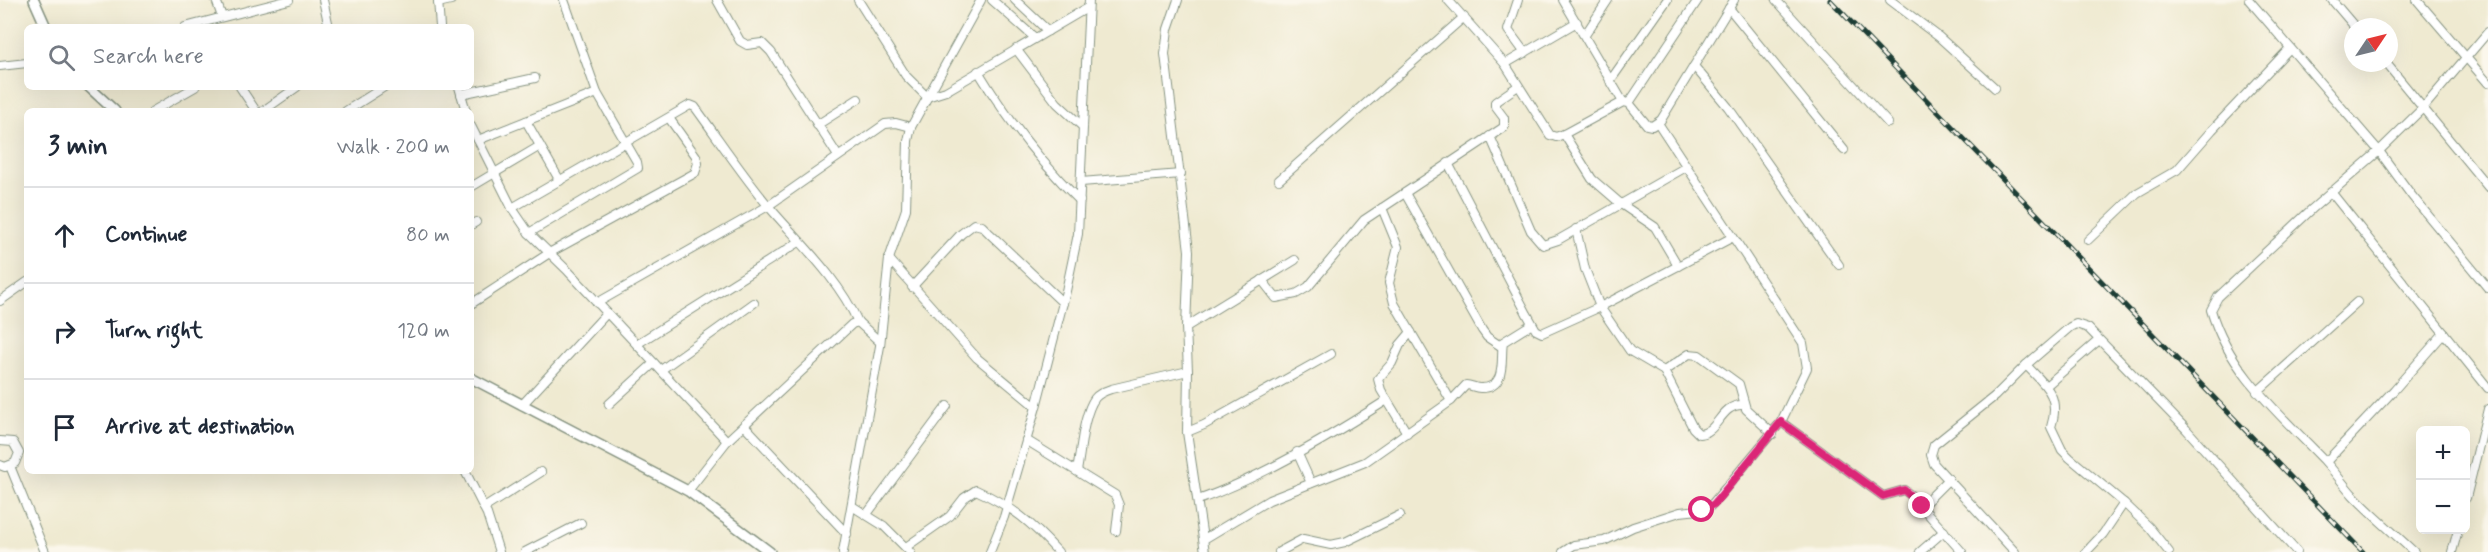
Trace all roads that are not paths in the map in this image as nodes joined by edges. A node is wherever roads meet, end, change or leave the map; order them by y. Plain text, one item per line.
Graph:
1 (34, 0) edge
2 (216, 0) edge
3 (290, 0) edge
4 (323, 0) edge
5 (451, 0) edge
6 (564, 0) edge
7 (717, 0) edge
8 (858, 0) edge
9 (981, 0) edge
10 (992, 0) edge
11 (1015, 0) edge
12 (1178, 0) edge
13 (1448, 0) edge
14 (1518, 0) edge
15 (1563, 0) edge
16 (1608, 0) edge
17 (1667, 0) edge
18 (1698, 0) edge
19 (1734, 0) edge
20 (1776, 0) edge
21 (1890, 0) edge
22 (2249, 0) edge
23 (2332, 0) edge
24 (2417, 0) edge
25 (438, 1) edge
26 (259, 4) edge
27 (1088, 4) edge
28 (1729, 8) junction
29 (222, 17) junction
30 (1464, 17) junction
31 (2347, 18) edge
32 (1577, 22) junction
33 (45, 24) edge
34 (196, 24) edge
35 (328, 24) edge
36 (440, 24) edge
37 (1048, 31) junction
38 (2488, 32) edge
39 (1585, 35) junction
40 (1035, 38) junction
41 (2290, 48) junction
42 (1016, 50) junction
43 (1525, 53) junction
44 (2465, 56) junction
45 (24, 63) edge
46 (1505, 64) junction
47 (0, 66) edge
48 (1694, 66) junction
49 (978, 71) junction
50 (2394, 72) edge
51 (535, 78) dead end
52 (1610, 81) junction
53 (2488, 83) edge
54 (1518, 86) junction
55 (474, 88) edge
56 (1995, 88) dead end
57 (93, 90) edge
58 (190, 90) edge
59 (242, 90) edge
60 (293, 90) edge
61 (379, 90) edge
62 (460, 90) edge
63 (597, 93) junction
64 (927, 97) junction
65 (858, 99) dead end
66 (1626, 103) junction
67 (2424, 107) junction
68 (112, 108) edge
69 (158, 108) edge
70 (254, 108) edge
71 (267, 108) edge
72 (351, 108) edge
73 (465, 108) edge
74 (669, 118) junction
75 (526, 121) junction
76 (1658, 123) junction
77 (1888, 123) dead end
78 (818, 125) junction
79 (911, 127) junction
80 (1083, 127) junction
81 (474, 132) edge
82 (1564, 134) junction
83 (1490, 136) junction
84 (478, 140) junction
85 (626, 143) junction
86 (540, 146) junction
87 (1844, 150) dead end
88 (2379, 151) junction
89 (838, 156) junction
90 (1448, 163) junction
91 (1686, 167) junction
92 (494, 173) junction
93 (1181, 174) junction
94 (1279, 180) dead end
95 (560, 181) junction
96 (1081, 182) junction
97 (474, 185) edge
98 (2488, 187) edge
99 (2331, 192) junction
100 (1405, 193) junction
101 (1080, 201) junction
102 (1621, 204) junction
103 (768, 206) junction
104 (512, 208) junction
105 (1382, 208) junction
106 (1576, 229) junction
107 (530, 233) junction
108 (1732, 237) junction
109 (2088, 240) dead end
110 (800, 242) junction
111 (551, 252) junction
112 (889, 259) junction
113 (1295, 260) dead end
114 (1839, 265) dead end
115 (1678, 266) junction
116 (1262, 280) junction
117 (24, 284) edge
118 (912, 287) junction
119 (2488, 288) edge
120 (0, 301) edge
121 (474, 302) edge
122 (2357, 302) dead end
123 (597, 303) junction
124 (754, 303) dead end
125 (1062, 303) junction
126 (1600, 307) junction
127 (607, 313) junction
128 (858, 322) junction
129 (1532, 324) junction
130 (1186, 327) junction
131 (1411, 332) junction
132 (2444, 333) junction
133 (2099, 340) junction
134 (880, 342) junction
135 (637, 344) junction
136 (1502, 347) junction
137 (1331, 354) dead end
138 (654, 363) junction
139 (2026, 365) junction
140 (661, 370) junction
141 (1188, 371) junction
142 (1664, 371) junction
143 (474, 380) edge
144 (2046, 386) junction
145 (2488, 388) edge
146 (2257, 392) junction
147 (1388, 400) junction
148 (1451, 401) junction
149 (609, 404) dead end
150 (522, 405) junction
151 (1744, 405) junction
152 (947, 406) dead end
153 (1036, 407) junction
154 (2488, 409) edge
155 (1781, 422) junction
156 (744, 425) junction
157 (1187, 432) junction
158 (1407, 433) junction
159 (1773, 434) junction
160 (1026, 440) junction
161 (0, 441) edge
162 (727, 441) junction
163 (24, 444) edge
164 (18, 447) junction
165 (1297, 452) junction
166 (2326, 462) junction
167 (0, 465) edge
168 (10, 466) junction
169 (1077, 471) junction
170 (541, 472) dead end
171 (467, 474) edge
172 (1949, 479) junction
173 (2470, 482) edge
174 (1311, 483) junction
175 (688, 491) junction
176 (1198, 500) junction
177 (2124, 503) junction
178 (1007, 505) junction
179 (852, 506) junction
180 (1922, 506) junction
181 (484, 508) junction
182 (867, 514) junction
183 (1400, 515) dead end
184 (581, 523) dead end
185 (1116, 531) dead end
186 (1944, 531) junction
187 (848, 534) junction
188 (2457, 534) edge
189 (1204, 539) junction
190 (908, 550) edge
191 (45, 552) edge
192 (499, 552) edge
193 (525, 552) edge
194 (770, 552) edge
195 (843, 552) edge
196 (990, 552) edge
197 (1058, 552) edge
198 (1205, 552) edge
199 (1279, 552) edge
200 (1563, 552) edge
201 (1920, 552) edge
202 (1962, 552) edge
203 (2015, 552) edge
204 (2086, 552) edge
205 (2169, 552) edge
206 (2297, 552) edge
207 (2414, 552) edge
208 (2452, 552) edge

1 - 33 street
2 - 29 street
3 - 26 street
4 - 35 street
5 - 25 street
6 - 63 street
7 - 78 street
8 - 64 street
9 - 64 street
10 - 40 street
11 - 37 street
12 - 93 street
13 - 30 street
14 - 43 street
15 - 32 street
16 - 39 street
17 - 52 street
18 - 66 street
19 - 28 street
20 - 77 street
21 - 56 street
22 - 41 street
23 - 31 street
24 - 44 street
25 - 36 street
26 - 29 street
27 - 37 street
27 - 80 street
28 - 48 street
28 - 87 street
29 - 34 street
30 - 46 street
30 - 94 street
32 - 39 street
32 - 43 street
37 - 40 street
38 - 44 street
39 - 52 street
40 - 42 street
41 - 88 street
41 - 109 street
42 - 49 street
42 - 80 street
43 - 46 street
44 - 53 street
44 - 67 street
45 - 47 street
46 - 54 street
48 - 76 street
48 - 114 street
49 - 64 street
49 - 101 street
50 - 67 street
51 - 55 street
52 - 66 street
54 - 82 street
54 - 83 street
57 - 68 street
58 - 69 street
59 - 70 street
60 - 71 street
61 - 72 street
62 - 73 street
63 - 75 street
63 - 85 street
64 - 79 street
65 - 78 street
66 - 76 street
66 - 82 street
67 - 88 street
67 - 98 street
74 - 85 street
74 - 103 street
74 - 111 street
75 - 84 street
75 - 86 street
76 - 91 street
78 - 89 street
79 - 89 street
79 - 112 street
80 - 96 street
81 - 84 street
82 - 102 street
83 - 90 street
83 - 106 street
84 - 92 street
85 - 95 street
85 - 107 street
86 - 92 street
86 - 95 street
88 - 99 street
88 - 119 street
89 - 103 street
90 - 100 street
90 - 129 street
91 - 102 street
91 - 108 street
92 - 97 street
92 - 104 street
93 - 96 street
93 - 130 street
95 - 104 street
96 - 101 street
99 - 132 street
99 - 146 street
100 - 105 street
100 - 136 street
101 - 125 street
102 - 106 street
102 - 115 street
103 - 110 street
103 - 123 street
104 - 107 street
105 - 116 street
105 - 131 street
106 - 126 street
107 - 111 street
108 - 115 street
108 - 155 street
110 - 128 street
110 - 135 street
111 - 121 street
111 - 123 street
112 - 118 street
112 - 134 street
113 - 116 street
115 - 126 street
116 - 130 street
117 - 120 street
118 - 125 street
118 - 153 street
122 - 146 street
123 - 127 street
124 - 140 street
125 - 153 street
126 - 129 street
126 - 142 street
127 - 135 street
127 - 150 street
128 - 134 street
128 - 156 street
129 - 136 street
130 - 141 street
131 - 147 street
131 - 148 street
132 - 145 street
132 - 166 street
133 - 139 street
133 - 144 street
133 - 206 street
134 - 179 street
135 - 138 street
136 - 148 street
137 - 157 street
138 - 140 street
138 - 149 street
139 - 144 street
139 - 172 street
140 - 162 street
141 - 157 street
141 - 169 street
142 - 151 street
142 - 151 street
143 - 150 street
144 - 177 street
146 - 166 street
147 - 158 street
147 - 165 street
148 - 158 street
150 - 175 street
151 - 159 street
152 - 182 street
153 - 160 street
154 - 173 street
155 - 159 street
155 - 180 street
156 - 162 street
156 - 187 street
157 - 176 street
158 - 174 street
159 - 200 street
160 - 169 street
160 - 178 street
161 - 164 street
162 - 175 street
163 - 164 street
164 - 168 street
165 - 174 street
165 - 176 street
166 - 207 street
167 - 168 street
168 - 191 street
169 - 185 street
170 - 181 street
171 - 181 street
172 - 180 street
172 - 203 street
174 - 189 street
175 - 194 street
176 - 189 street
177 - 204 street
177 - 205 street
178 - 190 street
178 - 196 street
178 - 197 street
179 - 182 street
179 - 187 street
180 - 186 street
181 - 192 street
182 - 190 street
183 - 199 street
184 - 193 street
186 - 201 street
186 - 202 street
187 - 195 street
188 - 208 street
189 - 198 street

